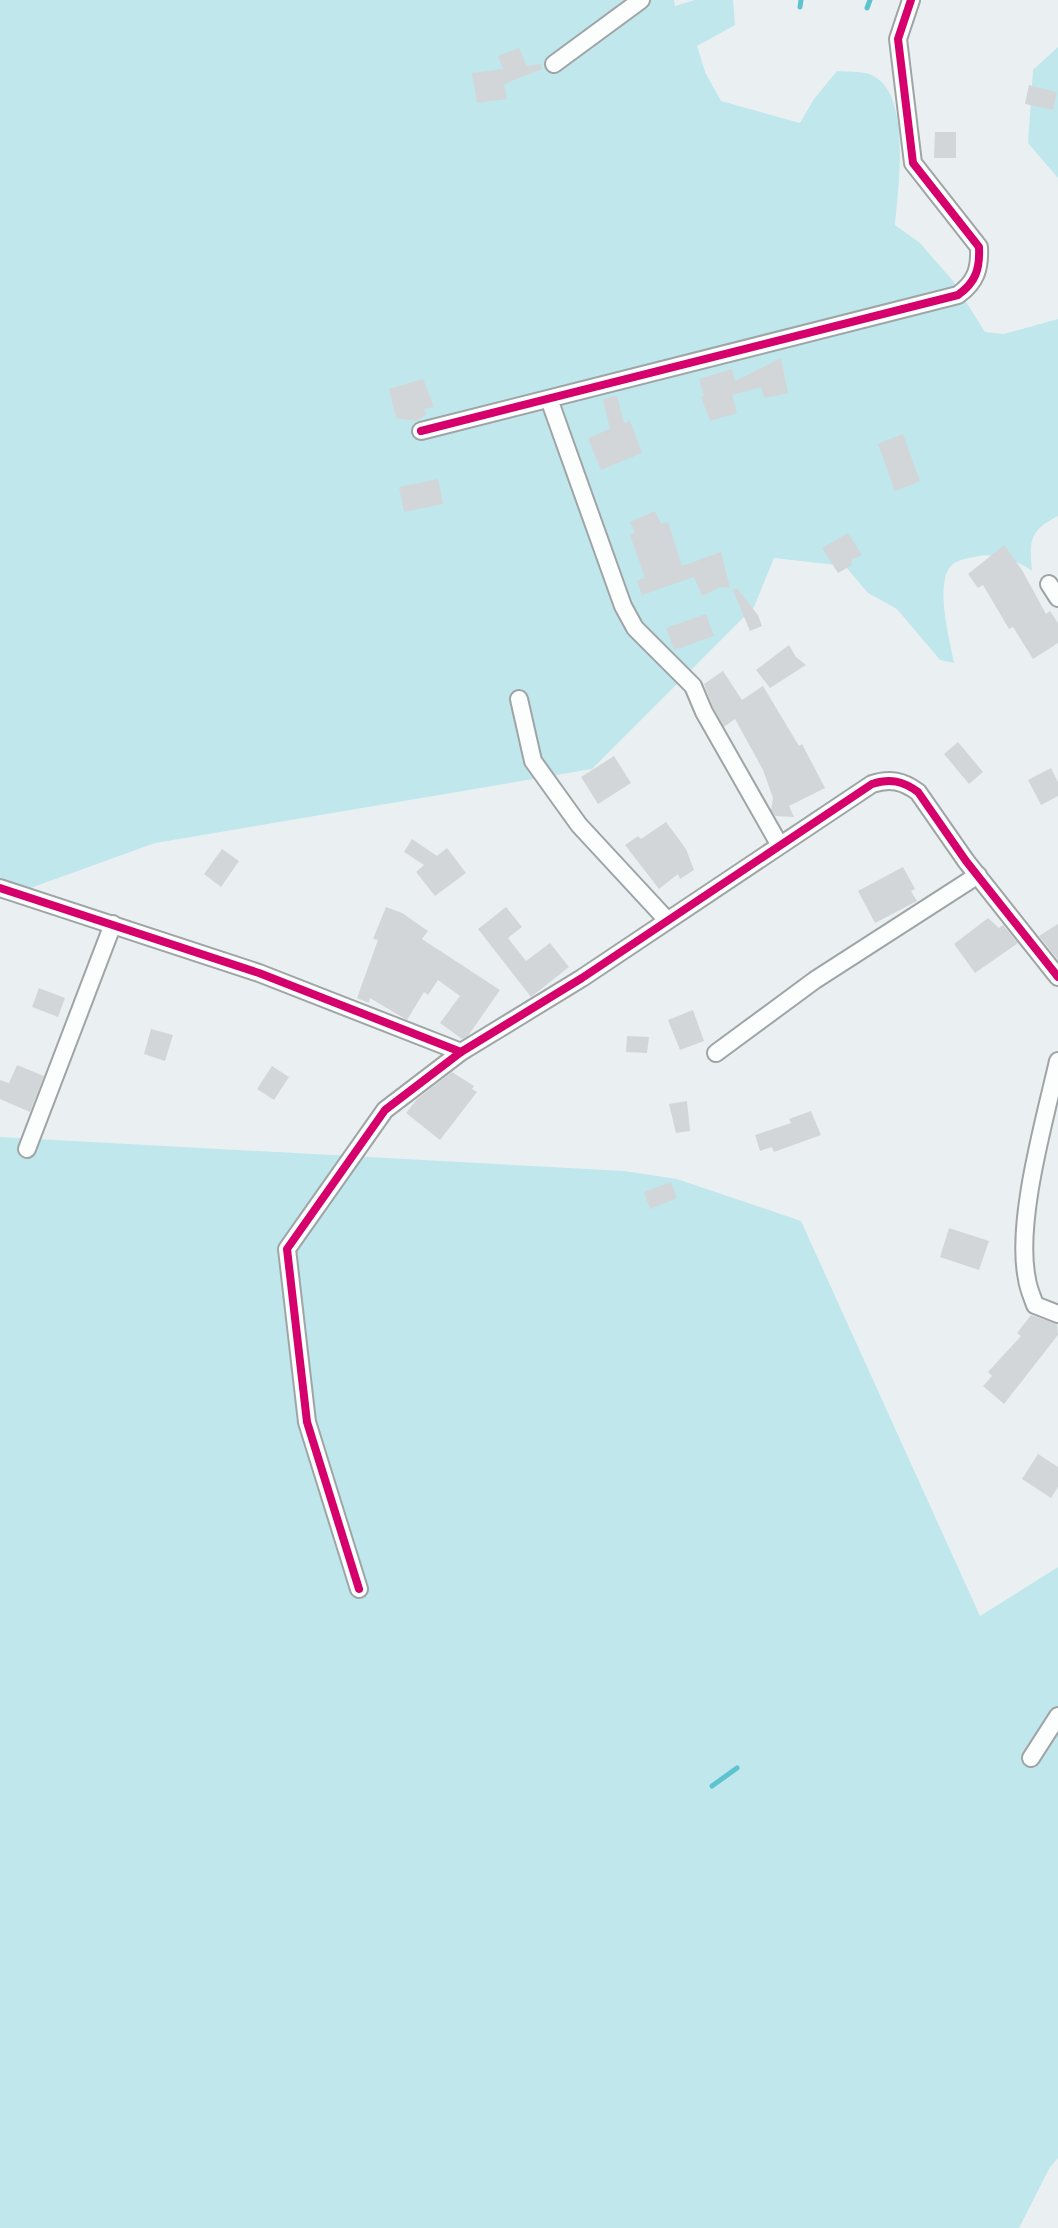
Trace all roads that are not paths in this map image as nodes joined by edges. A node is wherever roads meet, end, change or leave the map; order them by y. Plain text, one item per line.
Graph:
1 (641, 0) edge
2 (911, 0) edge
3 (554, 63) dead end
4 (549, 399) junction
5 (421, 431) dead end
6 (519, 699) dead end
7 (779, 844) junction
8 (978, 875) junction
9 (0, 888) edge
10 (667, 920) junction
11 (113, 924) junction
12 (1058, 977) edge
13 (462, 1052) junction
14 (716, 1053) dead end
15 (1058, 1061) edge
16 (27, 1149) dead end
17 (1058, 1314) edge
18 (359, 1589) dead end
19 (1058, 1716) edge
20 (1031, 1758) dead end

1 - 3 street
2 - 4 street
4 - 5 street
4 - 7 street
6 - 10 street
7 - 8 street
7 - 10 street
8 - 12 street
8 - 14 street
9 - 11 street
10 - 13 street
11 - 13 street
11 - 16 street
13 - 18 street
15 - 17 street
19 - 20 street

